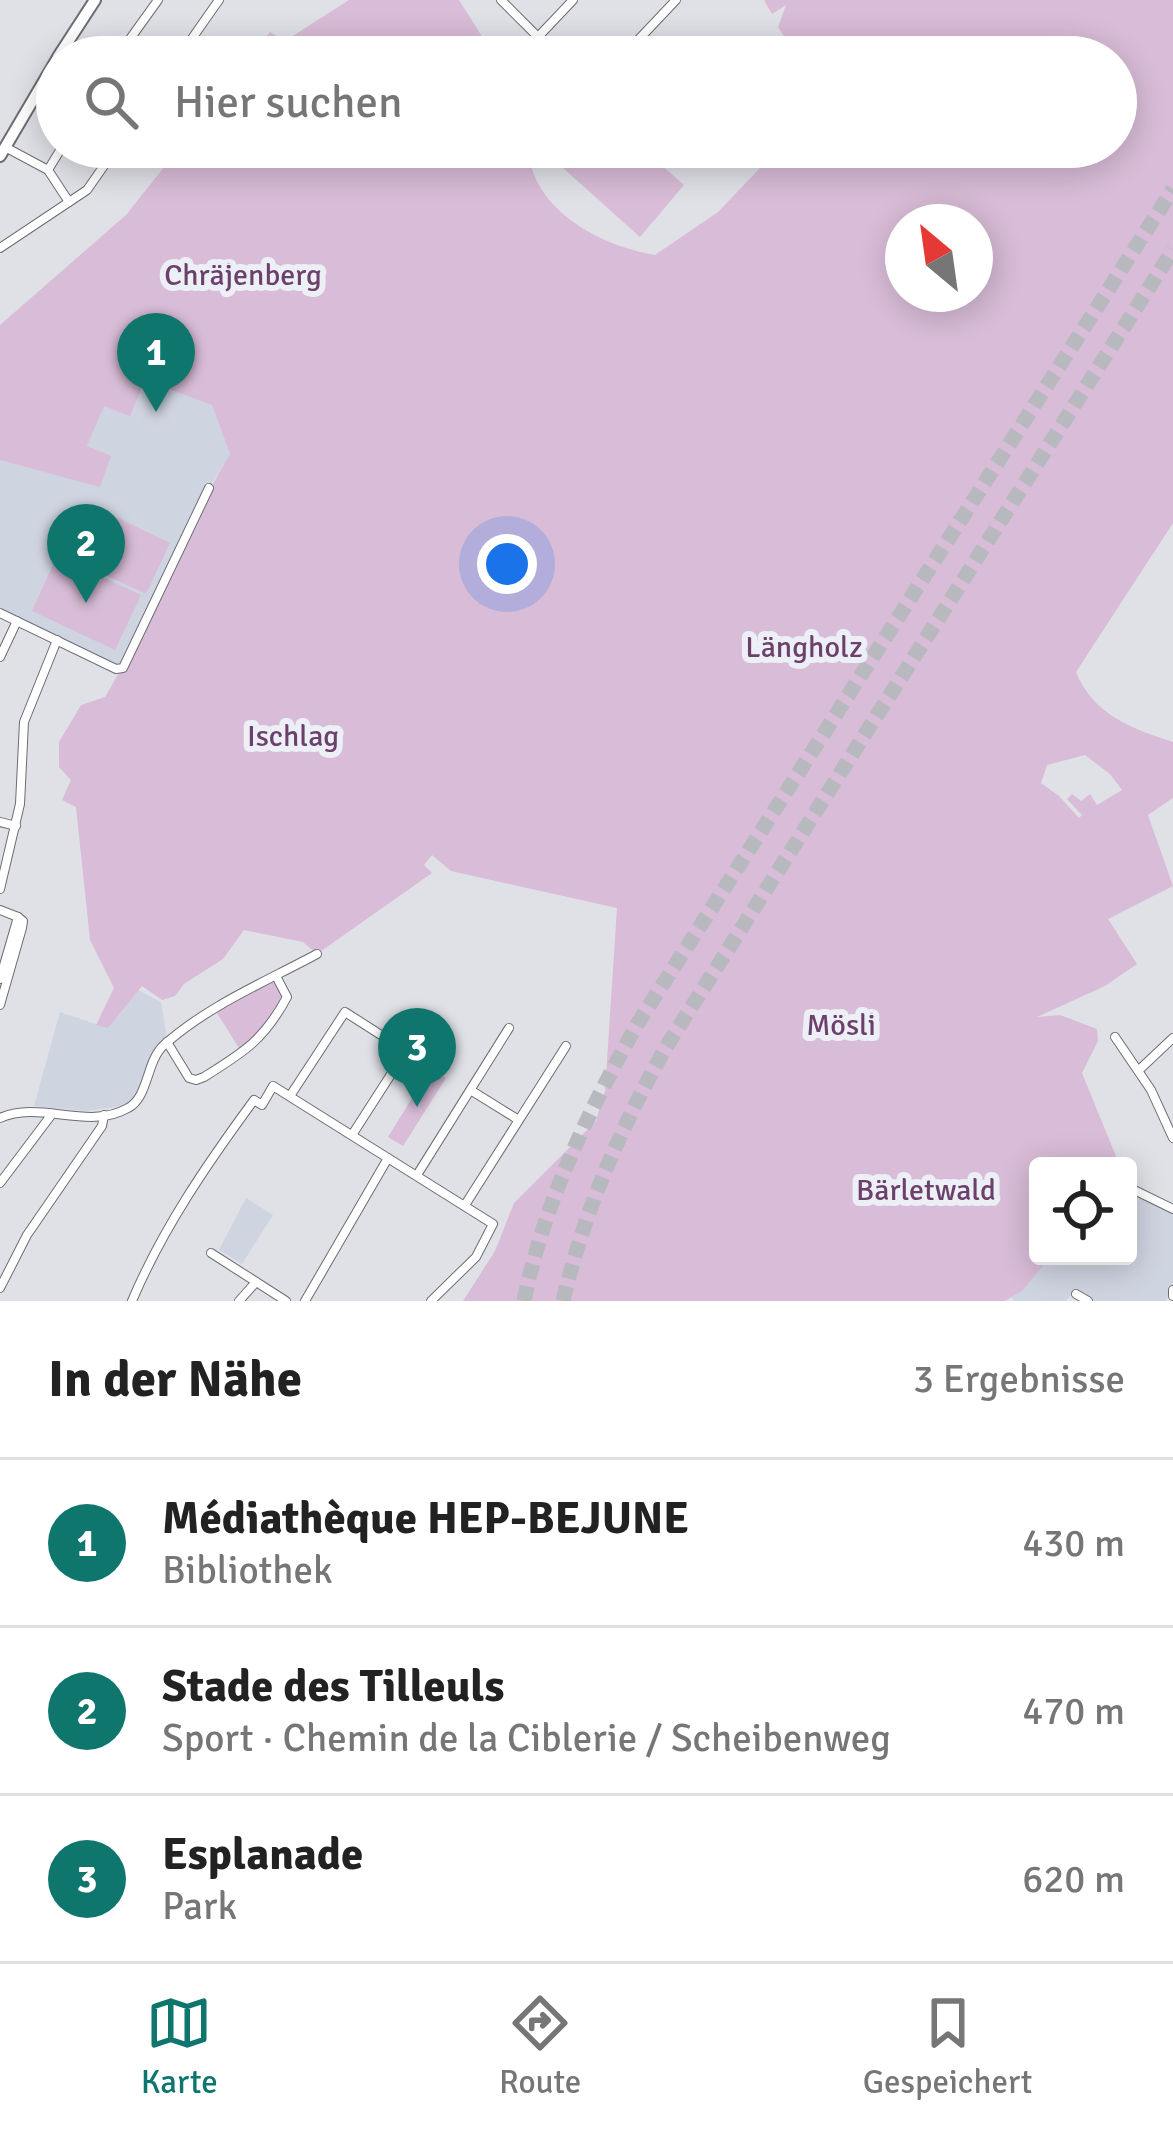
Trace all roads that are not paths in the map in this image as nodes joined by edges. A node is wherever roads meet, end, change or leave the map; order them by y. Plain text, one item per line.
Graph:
1 (94, 0) edge
2 (158, 0) edge
3 (219, 0) edge
4 (502, 0) edge
5 (573, 0) edge
6 (676, 0) edge
7 (72, 36) edge
8 (132, 36) edge
9 (194, 36) edge
10 (537, 36) edge
11 (539, 36) edge
12 (642, 36) edge
13 (36, 95) edge
14 (3, 151) edge
15 (36, 165) edge
16 (43, 168) edge
17 (105, 168) edge
18 (48, 170) joint
19 (69, 202) junction
20 (0, 248) edge
21 (209, 488) dead end
22 (0, 613) edge
23 (17, 621) junction
24 (57, 640) junction
25 (0, 657) edge
26 (0, 822) edge
27 (16, 826) junction
28 (0, 889) edge
29 (0, 910) edge
30 (18, 917) junction
31 (317, 954) dead end
32 (277, 976) junction
33 (0, 979) edge
34 (0, 1005) edge
35 (509, 1028) dead end
36 (1115, 1036) dead end
37 (1173, 1038) edge
38 (167, 1042) junction
39 (566, 1046) dead end
40 (1139, 1070) junction
41 (472, 1091) junction
42 (290, 1096) junction
43 (52, 1114) junction
44 (104, 1115) junction
45 (0, 1118) edge
46 (518, 1120) junction
47 (352, 1136) junction
48 (1173, 1138) edge
49 (388, 1158) junction
50 (417, 1175) junction
51 (0, 1183) edge
52 (1137, 1191) edge
53 (465, 1204) junction
54 (1173, 1209) edge
55 (211, 1252) dead end
56 (256, 1282) junction
57 (0, 1288) edge
58 (1076, 1294) dead end
59 (132, 1301) edge
60 (238, 1301) edge
61 (286, 1301) edge
62 (305, 1301) edge
63 (430, 1301) edge
64 (1088, 1301) edge

1 - 7 main road
2 - 8 street
3 - 9 street
4 - 10 street
5 - 11 street
6 - 12 street
13 - 14 main road
14 - 15 street
16 - 18 street
17 - 19 street
18 - 19 street
19 - 20 street
21 - 24 street
22 - 23 street
23 - 24 street
23 - 25 street
24 - 27 street
26 - 27 street
27 - 28 street
29 - 30 street
30 - 33 street
30 - 34 street
31 - 32 street
32 - 38 street
32 - 38 street
35 - 41 street
36 - 40 street
37 - 40 street
38 - 44 street
39 - 46 street
40 - 48 street
41 - 46 street
41 - 50 street
42 - 47 street
42 - 47 street
42 - 59 street
43 - 44 street
43 - 45 street
43 - 51 street
44 - 57 street
46 - 53 street
47 - 49 street
49 - 50 street
49 - 62 street
50 - 53 street
52 - 54 street
53 - 63 street
55 - 56 street
56 - 60 street
56 - 61 street
58 - 64 street

